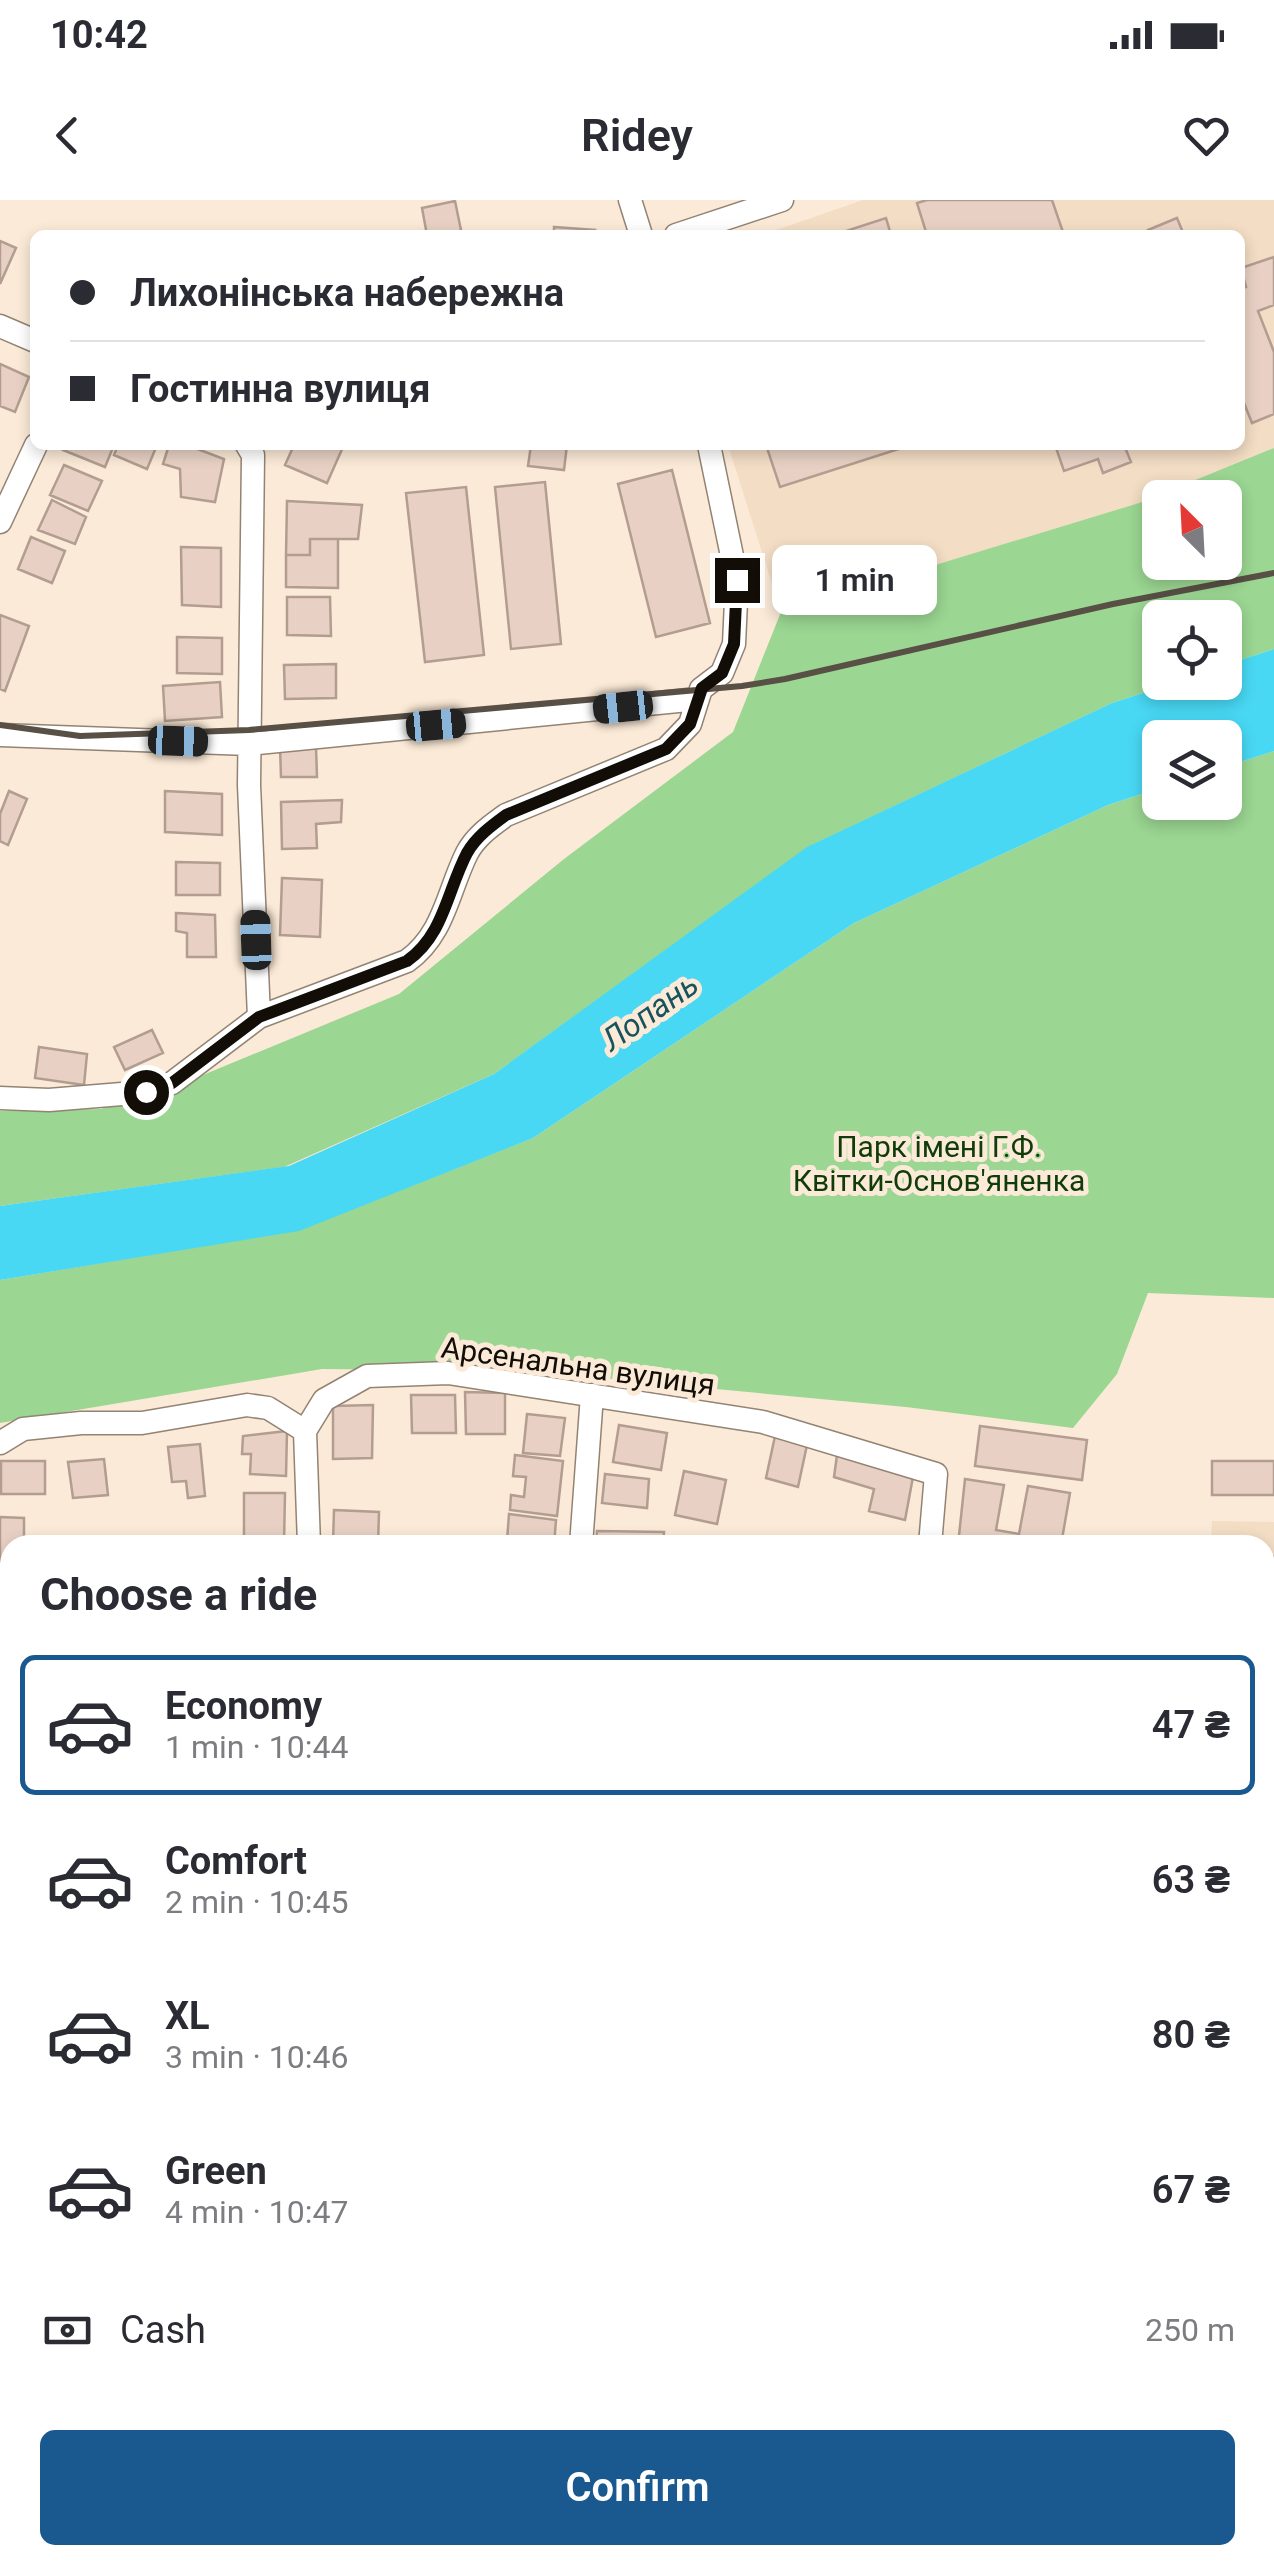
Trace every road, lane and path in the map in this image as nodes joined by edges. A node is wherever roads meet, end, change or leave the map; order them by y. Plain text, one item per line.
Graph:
1 (630, 200) edge
2 (782, 200) edge
3 (640, 230) edge
4 (691, 230) edge
5 (0, 326) edge
6 (30, 339) edge
7 (34, 450) edge
8 (250, 450) edge
9 (710, 450) edge
10 (0, 522) edge
11 (696, 704) junction
12 (0, 735) edge
13 (249, 744) junction
14 (259, 1017) junction
15 (0, 1098) edge
16 (592, 1395) junction
17 (305, 1431) junction
18 (0, 1443) edge
19 (309, 1535) edge
20 (583, 1535) edge
21 (931, 1535) edge

1 - 3 street
2 - 4 street
5 - 6 street
7 - 10 street
8 - 13 street
9 - 11 street
11 - 13 street
11 - 14 street
12 - 13 street
13 - 14 street
14 - 15 street
16 - 17 street, Арсенальна вулиця
16 - 20 street
16 - 21 street, Арсенальна вулиця
17 - 18 street
17 - 19 street

